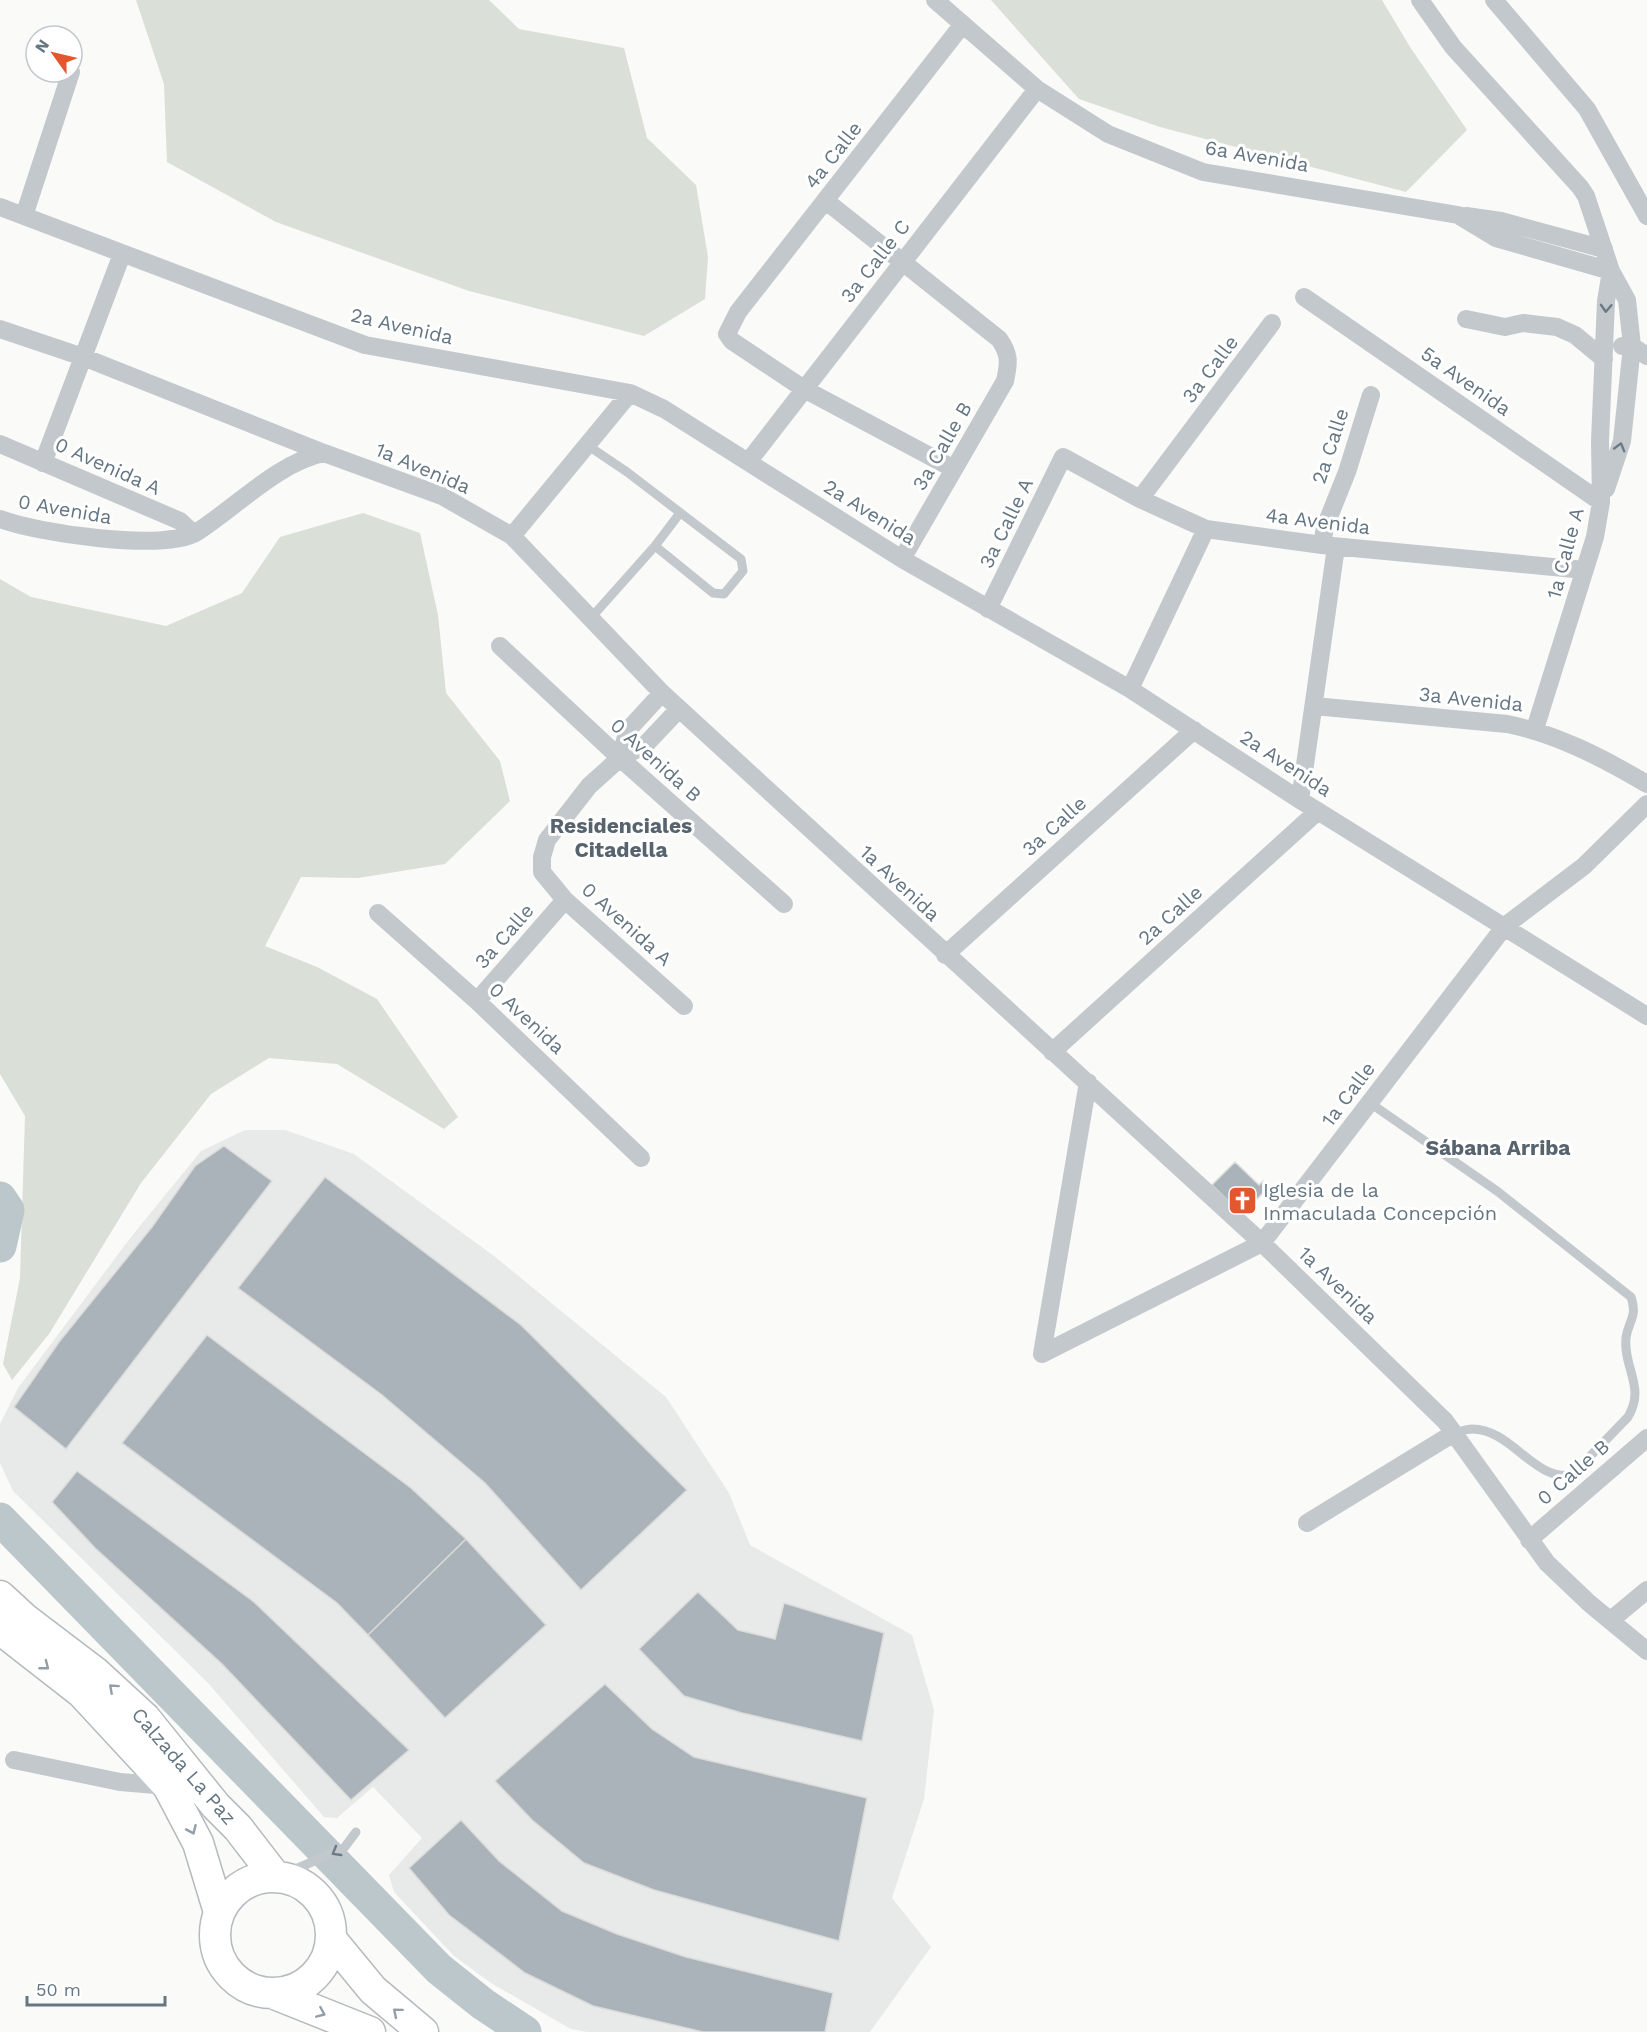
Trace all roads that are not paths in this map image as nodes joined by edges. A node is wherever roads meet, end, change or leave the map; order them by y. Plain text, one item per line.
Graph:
1 (935, 0) edge
2 (1420, 0) edge
3 (1494, 0) edge
4 (963, 24) junction
5 (67, 84) edge
6 (1037, 88) junction
7 (826, 201) junction
8 (0, 207) edge
9 (1458, 215) junction
10 (24, 216) junction
11 (1647, 216) edge
12 (1604, 249) junction
13 (122, 254) junction
14 (901, 261) junction
15 (1611, 271) junction
16 (1304, 297) dead end
17 (1466, 319) dead end
18 (1272, 323) dead end
19 (0, 328) edge
20 (1640, 351) edge
21 (1605, 352) junction
22 (83, 357) junction
23 (804, 388) junction
24 (630, 393) junction
25 (1371, 395) dead end
26 (0, 444) edge
27 (587, 445) junction
28 (324, 453) junction
29 (1063, 457) joint
30 (748, 462) junction
31 (43, 463) junction
32 (954, 469) junction
33 (1140, 499) junction
34 (1601, 502) junction
35 (680, 513) junction
36 (0, 519) edge
37 (1206, 529) junction
38 (194, 534) junction
39 (512, 536) junction
40 (655, 546) junction
41 (1329, 546) junction
42 (902, 559) junction
43 (1585, 570) junction
44 (988, 609) junction
45 (590, 619) junction
46 (500, 646) dead end
47 (1130, 689) junction
48 (662, 693) junction
49 (1314, 706) junction
50 (679, 709) junction
51 (1535, 729) junction
52 (1194, 730) junction
53 (620, 758) junction
54 (1647, 783) edge
55 (1300, 800) junction
56 (1647, 804) edge
57 (1318, 811) junction
58 (565, 900) junction
59 (784, 904) dead end
60 (378, 913) dead end
61 (1505, 926) junction
62 (945, 955) junction
63 (477, 1001) junction
64 (684, 1006) dead end
65 (1647, 1016) edge
66 (1052, 1052) junction
67 (1088, 1082) junction
68 (1370, 1103) junction
69 (641, 1158) dead end
70 (1262, 1243) junction
71 (1454, 1433) junction
72 (1647, 1438) edge
73 (1307, 1523) dead end
74 (1529, 1540) junction
75 (1647, 1590) edge
76 (0, 1596) edge
77 (1611, 1620) junction
78 (0, 1629) edge
79 (1647, 1651) edge
80 (14, 1760) dead end
81 (168, 1786) junction
82 (356, 1832) dead end
83 (291, 1873) junction
84 (219, 1912) junction
85 (331, 1939) junction
86 (272, 1993) junction
87 (370, 2032) edge
88 (423, 2032) edge

1 - 4 street, 6a Avenida
2 - 12 street
3 - 11 street
4 - 6 street, 6a Avenida
4 - 7 street, 4a Calle
5 - 10 street
6 - 9 street, 6a Avenida
6 - 14 street, 3a Calle C
7 - 14 street
7 - 23 street, 4a Calle
8 - 10 street, 2a Avenida
9 - 12 street
9 - 15 street, 6a Avenida
10 - 13 street, 2a Avenida
12 - 15 street
13 - 22 street
13 - 24 street, 2a Avenida
14 - 23 street, 3a Calle C
14 - 32 street, 3a Calle B
15 - 20 street
15 -> 21 street, 1a Calle A
16 - 34 street, 5a Avenida
17 - 21 street
18 - 33 street, 3a Calle
19 - 22 street, 1a Avenida
20 - 21 street
34 -> 20 street
21 - 34 street, 1a Calle A
22 - 28 street, 1a Avenida
22 - 31 street
23 - 30 street, 3a Calle C
23 - 32 street
24 - 27 street
24 - 30 street, 2a Avenida
25 - 41 street, 2a Calle
26 - 31 street, 0 Avenida A
27 - 35 lane
27 - 39 street
28 - 38 street
28 - 39 street, 1a Avenida
29 - 33 street, 4a Avenida
29 - 44 street, 3a Calle A
30 - 42 street, 2a Avenida
31 - 38 street, 0 Avenida A
32 - 42 street, 3a Calle B
33 - 37 street, 4a Avenida
34 - 43 street, 1a Calle A
35 - 40 lane
35 - 40 lane
36 - 38 street, 0 Avenida
37 - 41 street, 4a Avenida
37 - 47 street
39 - 45 street, 1a Avenida
40 - 45 lane
41 - 43 street, 4a Avenida
41 - 49 street, 2a Calle
42 - 44 street, 2a Avenida
43 - 51 street, 1a Calle A
44 - 47 street, 2a Avenida
45 - 48 street, 1a Avenida
46 - 53 street, 0 Avenida B
47 - 52 street, 2a Avenida
48 - 50 street, 1a Avenida
48 - 53 street
49 - 51 street, 3a Avenida
49 - 55 street, 2a Calle
50 - 53 street
50 - 62 street, 1a Avenida
51 - 54 street, 3a Avenida
52 - 55 street, 2a Avenida
52 - 62 street, 3a Calle
53 - 58 street, 0 Avenida A
53 - 59 street, 0 Avenida B
55 - 57 street, 2a Avenida
56 - 61 street, 1a Calle
57 - 61 street, 2a Avenida
57 - 66 street, 2a Calle
58 - 63 street, 3a Calle
58 - 64 street, 0 Avenida A
60 - 63 street, 0 Avenida
61 - 65 street, 2a Avenida
61 - 68 street, 1a Calle
62 - 66 street, 1a Avenida
63 - 69 street, 0 Avenida
66 - 67 street, 1a Avenida
67 - 70 street, 1a Avenida
67 - 70 street, 1a Calle
68 - 70 street, 1a Calle
68 - 71 lane
70 - 71 street, 1a Avenida
71 - 73 street
71 - 74 street, 1a Avenida
72 - 74 street, 0 Calle B
74 - 77 street, 1a Avenida
75 - 77 street
83 -> 76 main road, Calzada La Paz
77 - 79 street, 1a Avenida
78 -> 81 main road, Calzada La Paz
80 - 81 street
81 -> 84 main road, Calzada La Paz
82 -> 83 lane
83 - 84 main road
83 - 85 main road
84 - 86 main road
85 - 86 main road
88 -> 85 main road
86 -> 87 main road

